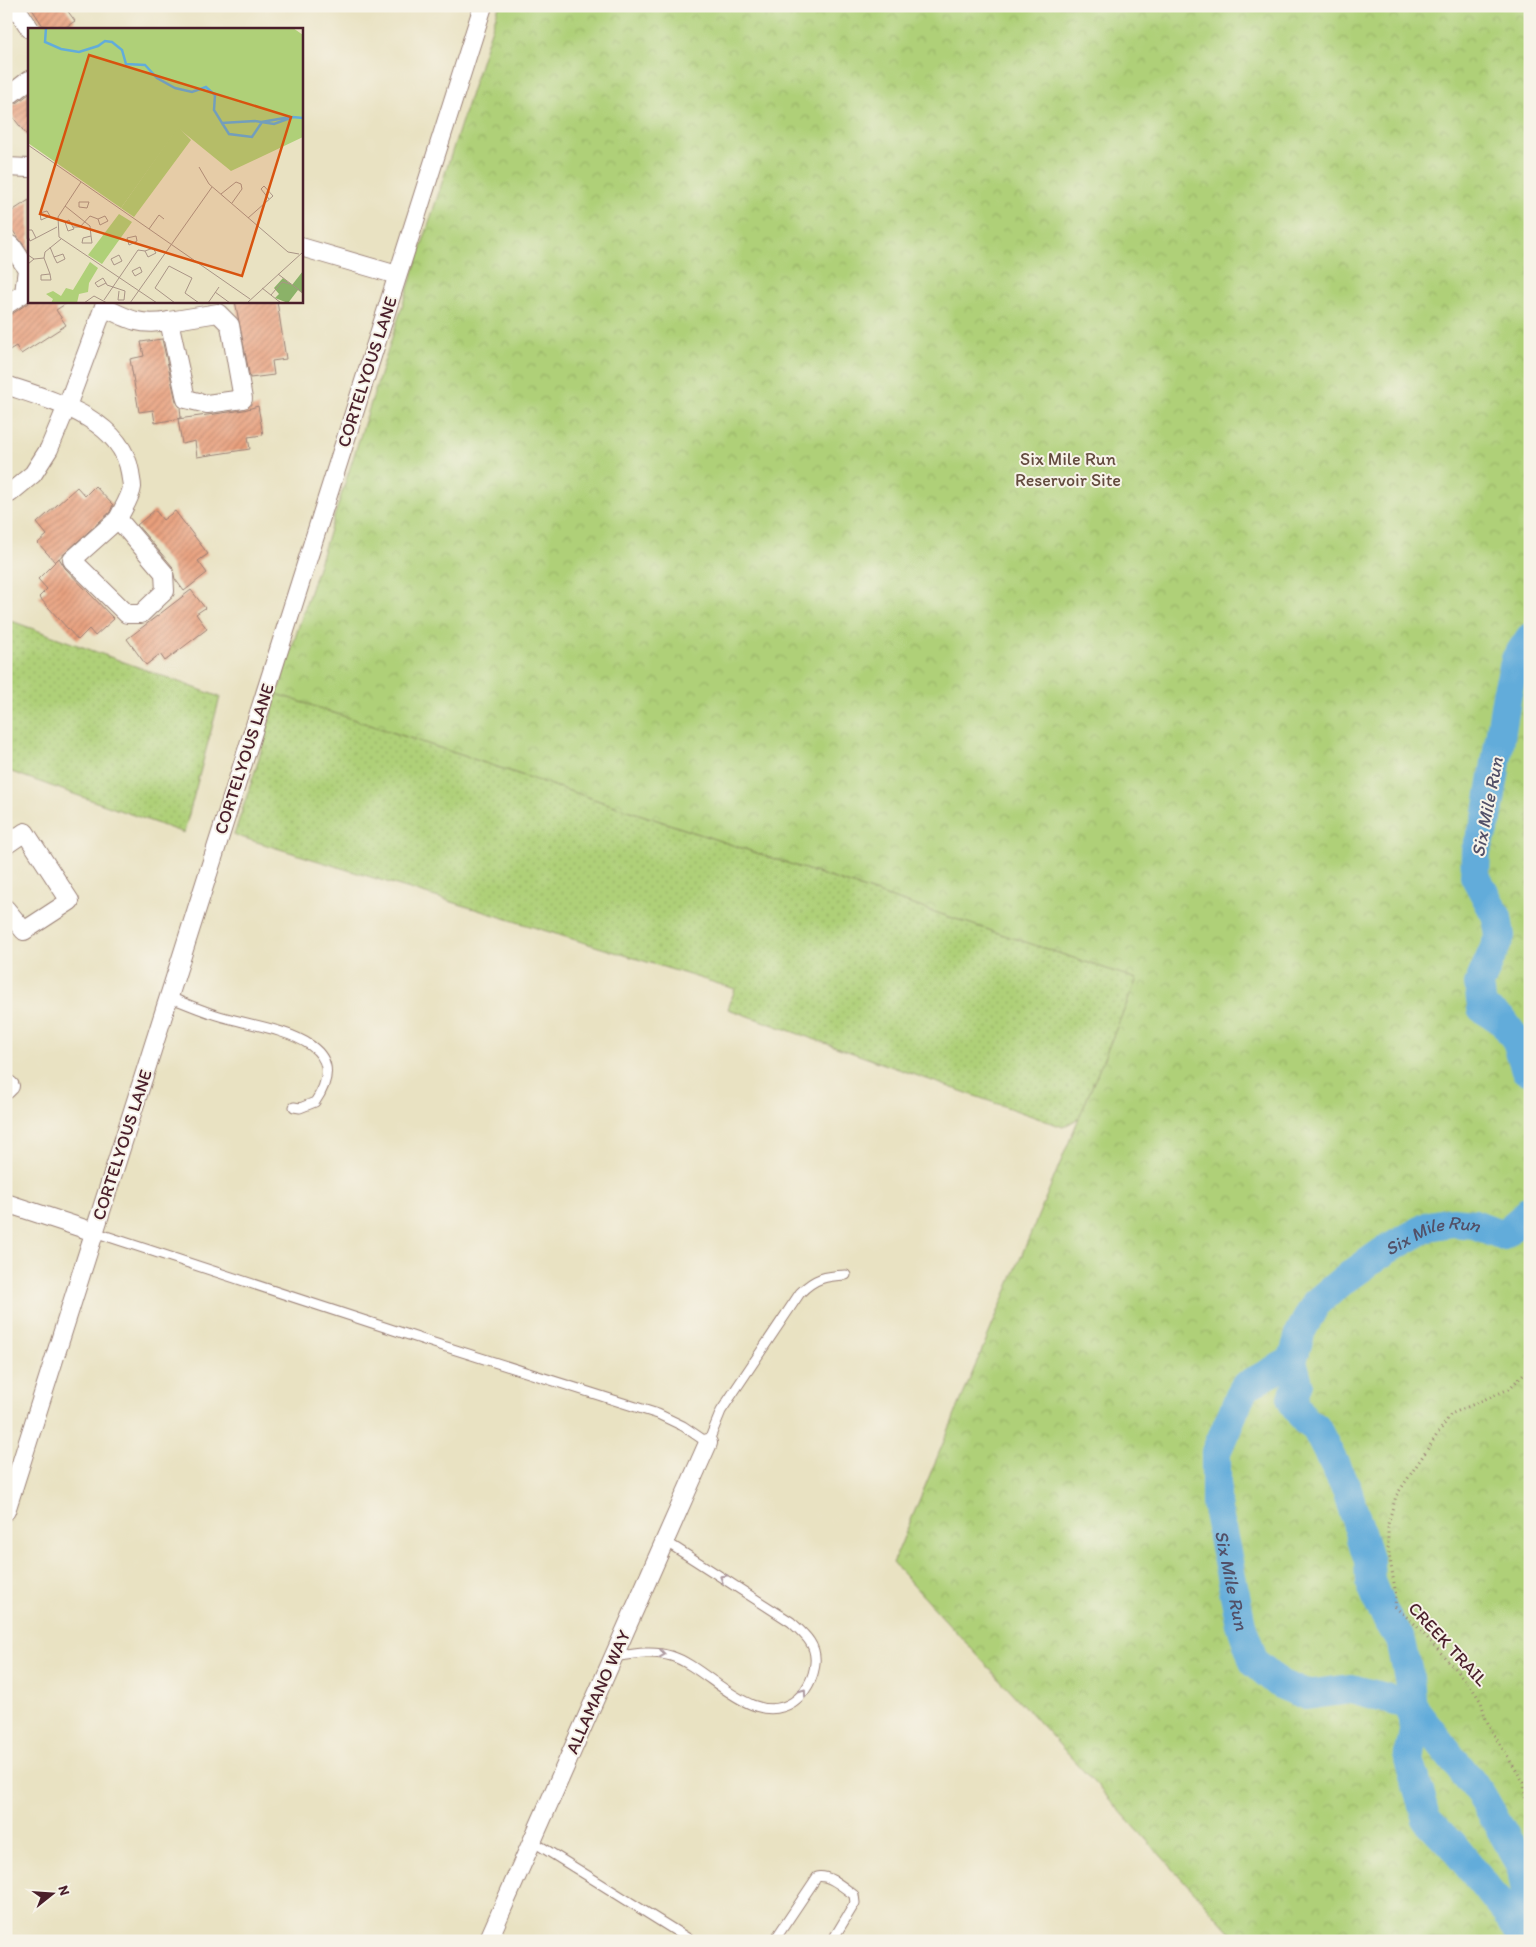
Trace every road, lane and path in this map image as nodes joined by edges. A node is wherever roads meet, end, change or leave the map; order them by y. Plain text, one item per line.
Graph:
1 (15, 6) edge
2 (483, 6) edge
3 (29, 28) edge
4 (28, 81) edge
5 (6, 88) edge
6 (6, 167) edge
7 (28, 168) edge
8 (6, 243) edge
9 (302, 247) edge
10 (397, 275) junction
11 (105, 304) edge
12 (6, 305) edge
13 (169, 321) junction
14 (6, 386) edge
15 (67, 406) junction
16 (6, 494) edge
17 (118, 519) junction
18 (6, 845) edge
19 (6, 910) edge
20 (169, 997) junction
21 (6, 1083) edge
22 (6, 1090) edge
23 (294, 1107) dead end
24 (6, 1203) edge
25 (94, 1232) junction
26 (846, 1274) dead end
27 (1530, 1367) edge
28 (708, 1443) junction
29 (6, 1511) edge
30 (665, 1541) junction
31 (614, 1657) junction
32 (1530, 1812) edge
33 (532, 1841) junction
34 (488, 1941) edge
35 (692, 1941) edge
36 (774, 1941) edge
37 (832, 1941) edge

1 - 3 street
2 - 10 street, CORTELYOUS LANE
4 - 5 street
6 - 7 street
8 - 12 street
9 - 10 street
10 - 20 street, CORTELYOUS LANE
11 - 13 street
11 - 15 street
13 - 13 street
14 - 15 street
15 - 16 street
15 - 17 street
17 - 17 street
18 - 19 street
20 - 23 lane
20 - 25 street, CORTELYOUS LANE
21 - 22 street
24 - 25 street
25 - 28 lane
25 - 29 street, CORTELYOUS LANE
26 - 28 lane
27 - 32 path, CREEK TRAIL
28 - 30 street, ALLAMANO WAY
30 - 31 street, ALLAMANO WAY
31 -> 30 lane
31 - 33 street, ALLAMANO WAY
33 - 34 street, ALLAMANO WAY
33 - 35 lane
36 - 37 lane

